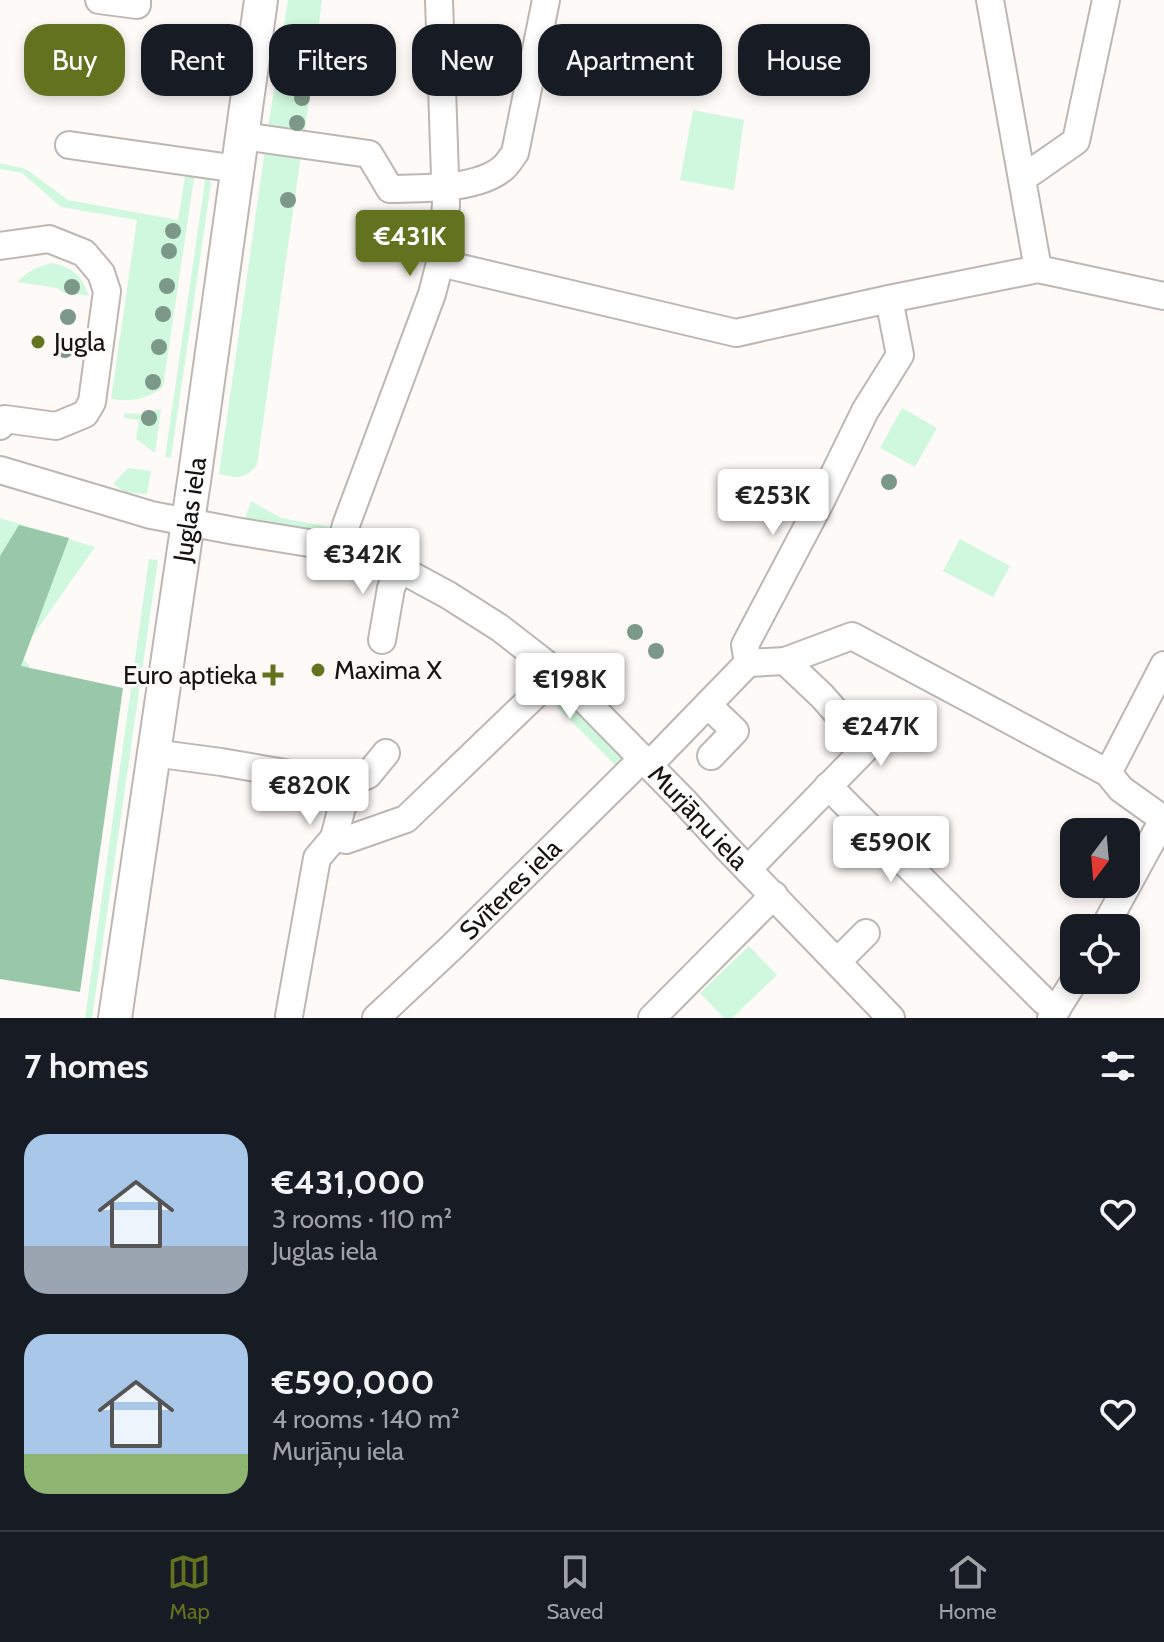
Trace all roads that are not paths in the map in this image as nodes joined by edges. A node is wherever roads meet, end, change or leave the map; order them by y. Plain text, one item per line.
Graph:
1 (99, 0) edge
2 (137, 0) edge
3 (261, 0) edge
4 (439, 0) edge
5 (546, 0) edge
6 (990, 0) edge
7 (1106, 0) edge
8 (243, 136) junction
9 (69, 145) dead end
10 (238, 169) junction
11 (1023, 178) junction
12 (446, 187) junction
13 (0, 246) edge
14 (440, 263) junction
15 (1038, 269) junction
16 (1164, 296) edge
17 (889, 299) junction
18 (0, 426) edge
19 (0, 470) edge
20 (187, 522) junction
21 (340, 548) junction
22 (400, 569) junction
23 (382, 640) dead end
24 (785, 661) junction
25 (748, 663) junction
26 (1164, 665) edge
27 (558, 673) junction
28 (708, 705) junction
29 (153, 753) junction
30 (386, 753) dead end
31 (711, 756) dead end
32 (646, 761) junction
33 (1108, 773) junction
34 (348, 784) junction
35 (828, 786) junction
36 (1164, 819) edge
37 (334, 838) junction
38 (749, 868) junction
39 (774, 895) junction
40 (1112, 914) edge
41 (866, 933) dead end
42 (838, 961) junction
43 (1066, 994) edge
44 (1054, 1014) edge
45 (289, 1016) edge
46 (115, 1018) edge
47 (376, 1018) edge
48 (652, 1018) edge
49 (891, 1018) edge

1 - 2 street
3 - 8 main road, Juglas iela
4 - 12 street
5 - 12 street
6 - 11 street
7 - 11 street
8 - 10 main road, Juglas iela
8 - 12 street
9 - 10 street
10 - 20 main road, Juglas iela
11 - 15 street
12 - 14 street
13 - 18 street
14 - 17 street
14 - 21 street
15 - 16 street
15 - 17 street
17 - 25 street
19 - 20 street, Murjāņu iela
20 - 21 street, Murjāņu iela
20 - 29 main road, Juglas iela
21 - 22 street, Murjāņu iela
22 - 23 street
22 - 27 street, Murjāņu iela
24 - 25 street
24 - 33 street
24 - 35 street
25 - 28 street, Svīteres iela
26 - 33 street
27 - 32 street, Murjāņu iela
27 - 37 street
28 - 31 street
28 - 32 street, Svīteres iela
29 - 34 street
29 - 46 main road, Juglas iela
30 - 34 street
32 - 38 street, Murjāņu iela
32 - 47 street, Svīteres iela
33 - 36 street
34 - 37 street
35 - 38 street
35 - 44 street
36 - 40 street
37 - 45 street
38 - 39 street, Murjāņu iela
39 - 42 street, Murjāņu iela
39 - 48 street
41 - 42 street
42 - 49 street, Murjāņu iela
43 - 44 street

